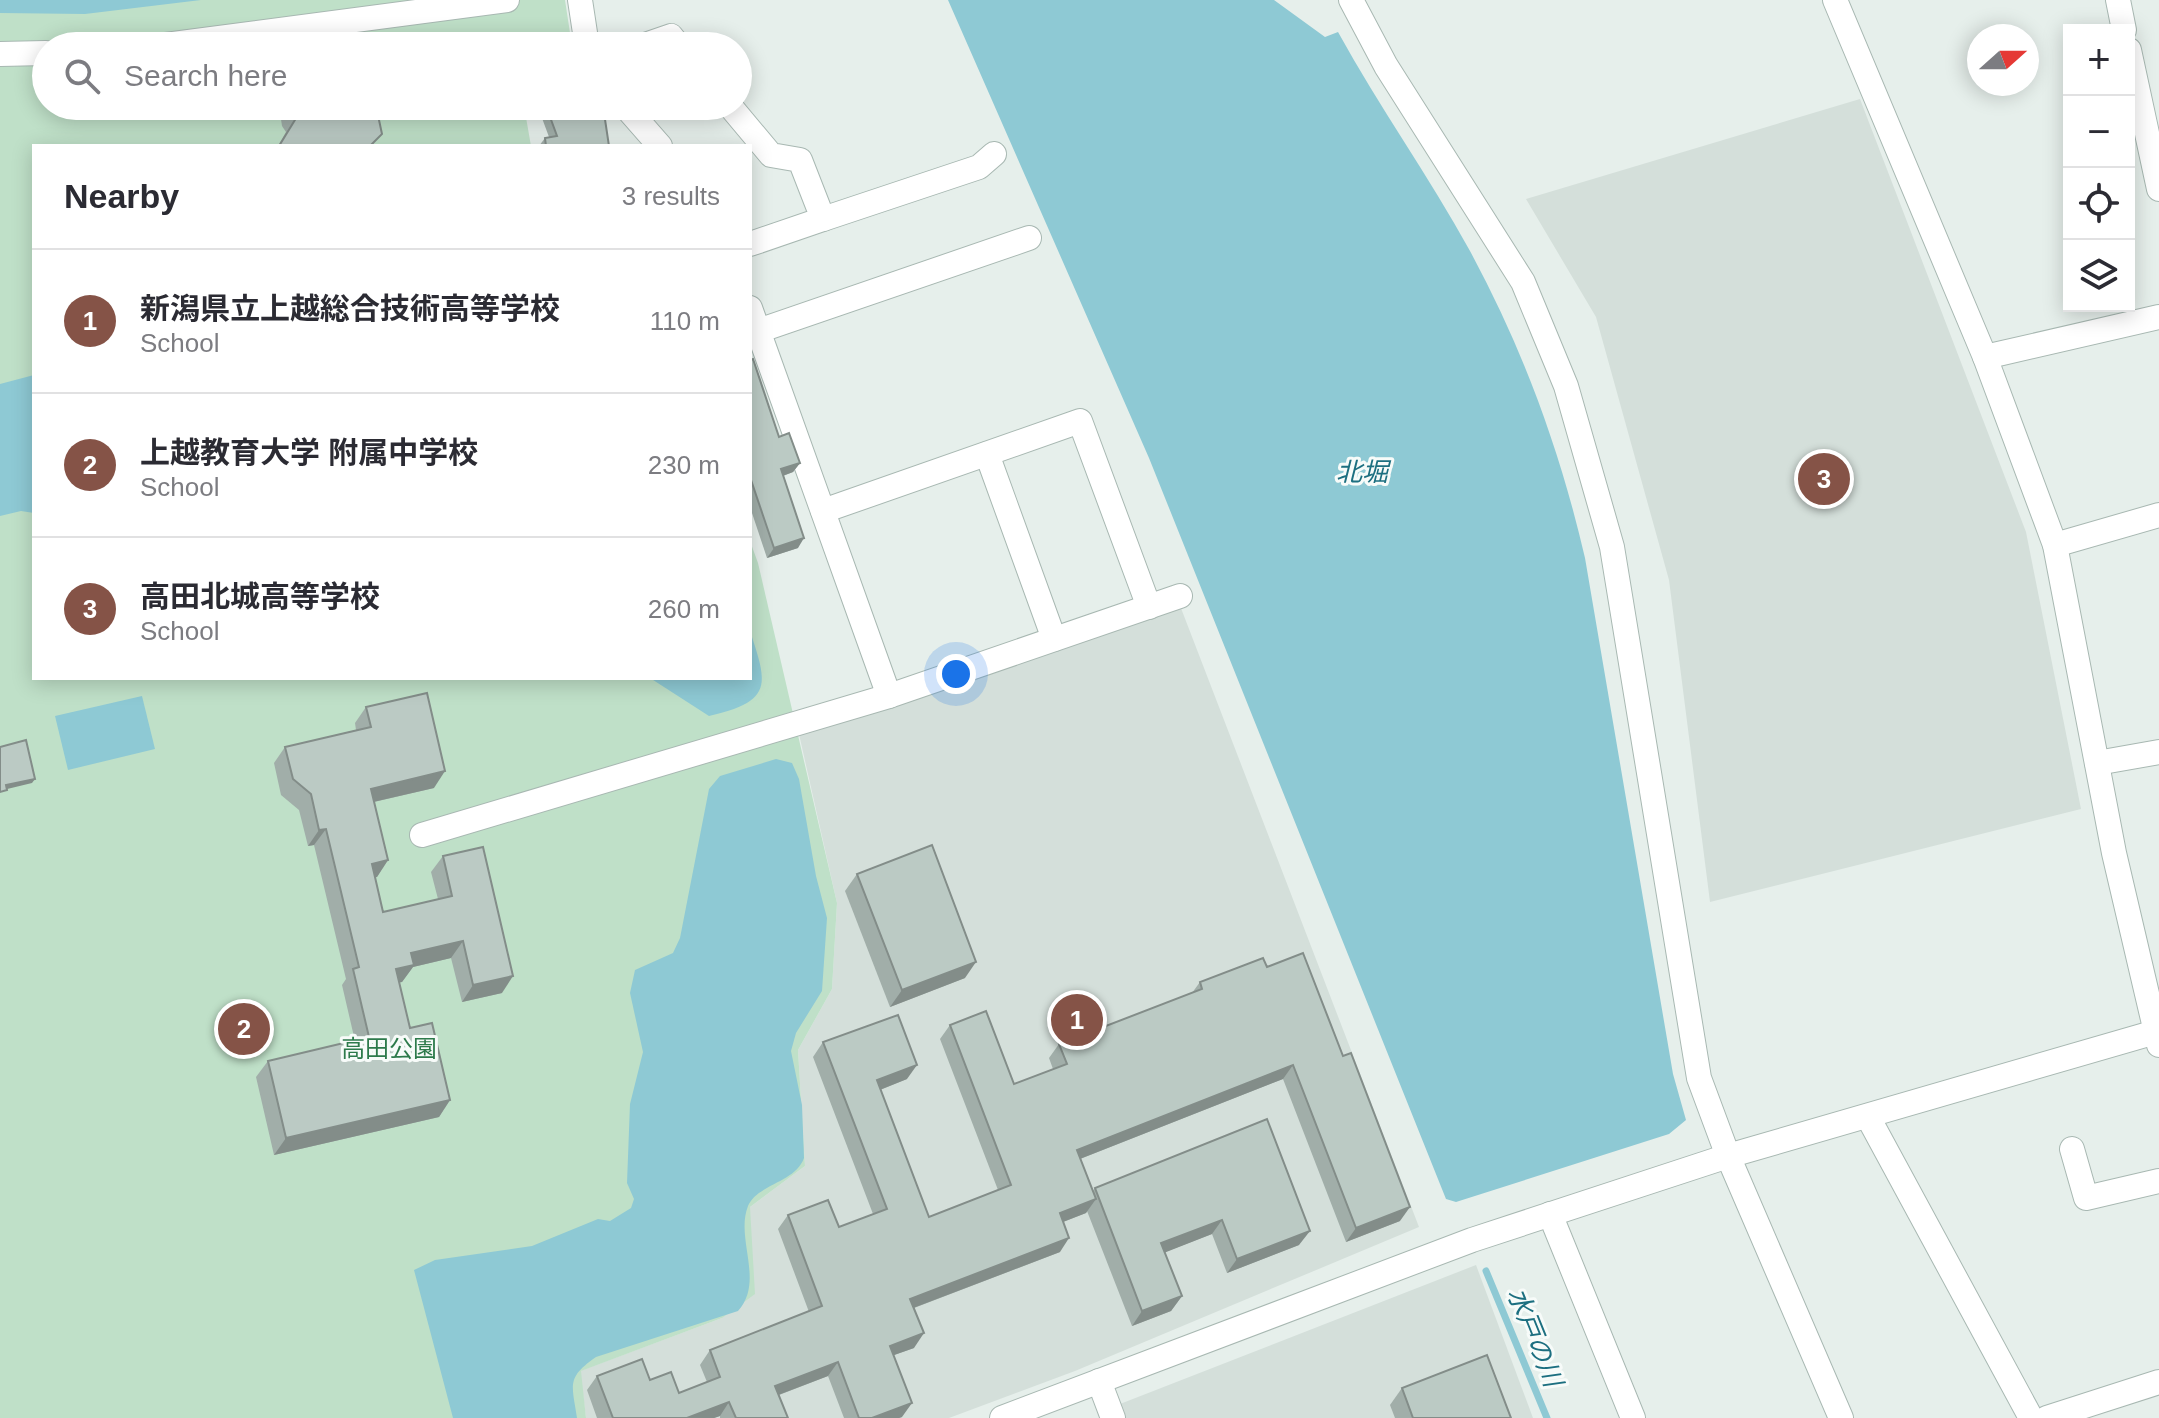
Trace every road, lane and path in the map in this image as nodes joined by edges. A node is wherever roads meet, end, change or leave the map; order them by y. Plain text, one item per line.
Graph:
1 (507, 0) edge
2 (580, 0) edge
3 (1351, 0) edge
4 (1835, 0) edge
5 (2118, 0) edge
6 (2123, 24) edge
7 (264, 32) edge
8 (585, 32) edge
9 (32, 53) edge
10 (0, 54) edge
11 (2135, 78) edge
12 (637, 120) edge
13 (742, 120) edge
14 (658, 144) edge
15 (994, 154) dead end
16 (2159, 189) edge
17 (823, 219) junction
18 (1029, 238) dead end
19 (752, 243) edge
20 (2159, 317) edge
21 (754, 319) edge
22 (1985, 357) junction
23 (987, 454) junction
24 (823, 511) junction
25 (2159, 515) edge
26 (2055, 545) junction
27 (1180, 596) dead end
28 (1149, 607) junction
29 (1054, 639) junction
30 (889, 696) junction
31 (2159, 752) edge
32 (2097, 763) junction
33 (422, 835) dead end
34 (2158, 1036) edge
35 (1868, 1117) junction
36 (2072, 1149) dead end
37 (1728, 1156) junction
38 (2159, 1181) edge
39 (1550, 1214) junction
40 (1099, 1381) junction
41 (2159, 1382) edge
42 (1002, 1418) edge
43 (1113, 1418) edge
44 (1633, 1418) edge
45 (1841, 1418) edge
46 (2031, 1418) edge
47 (2047, 1418) edge

1 - 7 street
2 - 8 street
3 - 37 street
4 - 22 street
5 - 6 street
9 - 10 street
11 - 16 street
12 - 14 street
13 - 17 street
15 - 17 street
17 - 19 street
18 - 21 street
20 - 22 street
21 - 24 street
22 - 26 street
23 - 24 street
23 - 28 street
23 - 29 street
24 - 30 street
25 - 26 street
26 - 32 street
27 - 28 street
28 - 29 street
29 - 30 street
30 - 33 street
31 - 32 street
32 - 34 street
34 - 35 street
35 - 37 street
35 - 46 street
36 - 38 street
37 - 39 street
37 - 45 street
39 - 40 street
39 - 44 street
40 - 42 street
40 - 43 street
41 - 47 street

